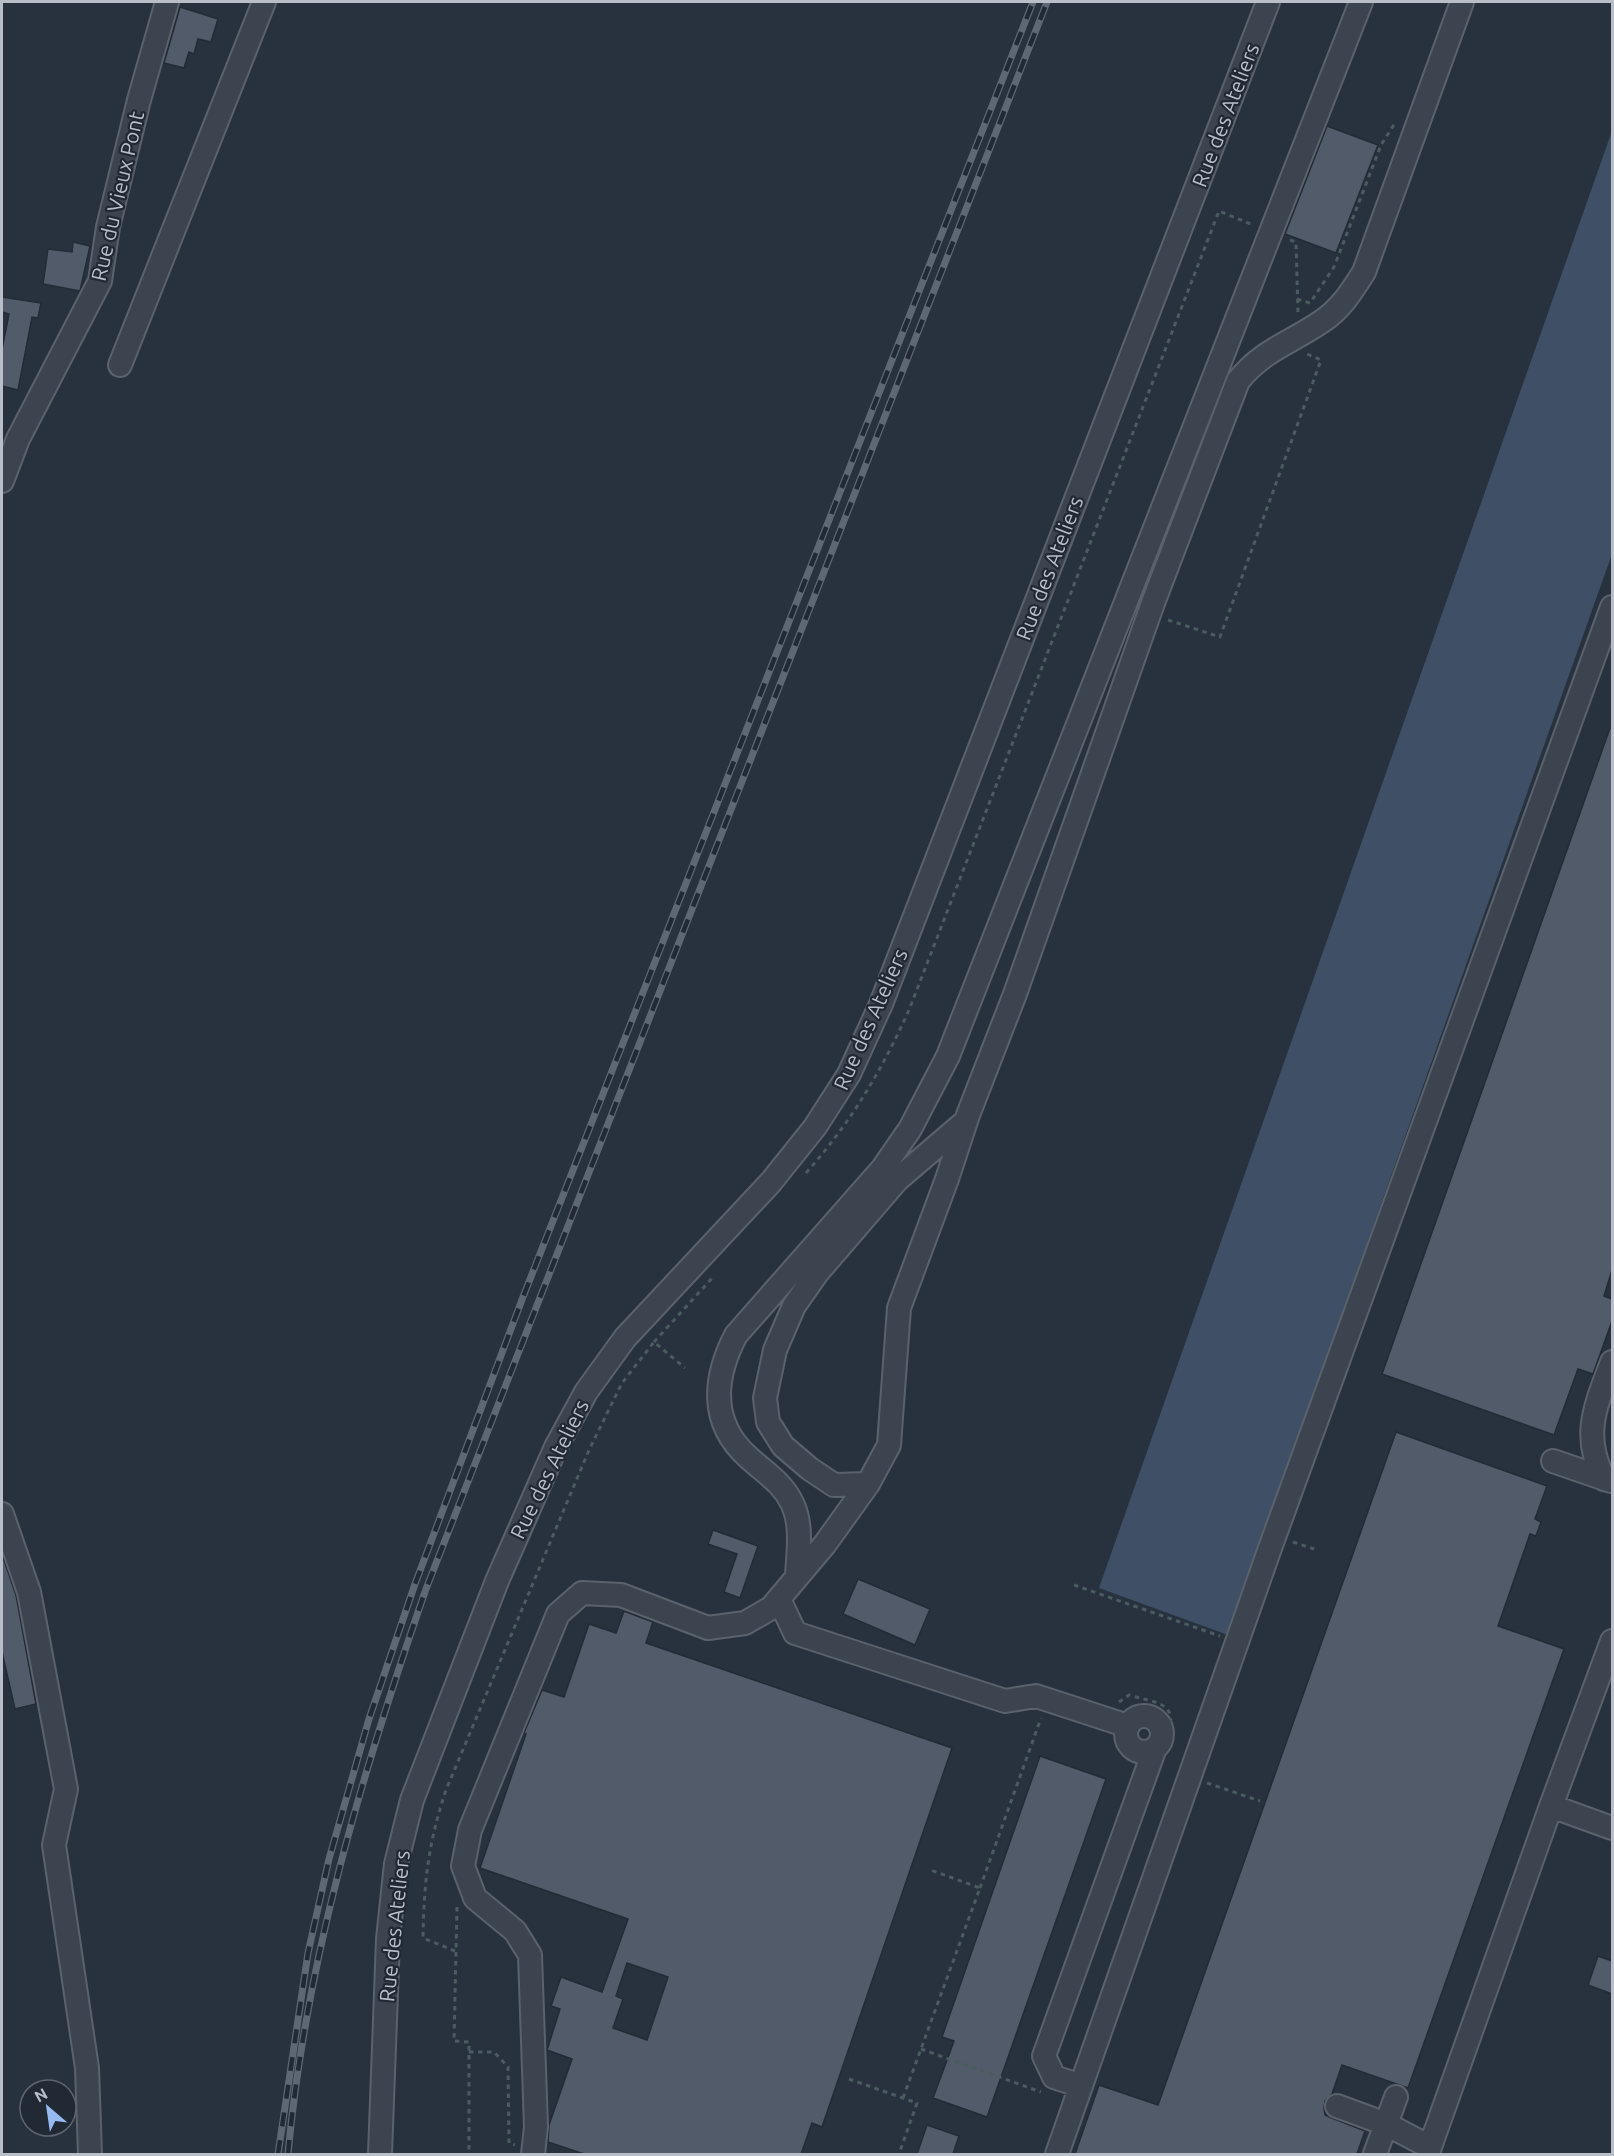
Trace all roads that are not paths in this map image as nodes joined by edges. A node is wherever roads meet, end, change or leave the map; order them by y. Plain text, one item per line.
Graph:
1 (167, 2) edge
2 (264, 2) edge
3 (1268, 2) edge
4 (1361, 2) edge
5 (1462, 2) edge
6 (120, 365) dead end
7 (2, 481) edge
8 (1612, 607) edge
9 (966, 1120) junction
10 (1612, 1362) edge
11 (1553, 1461) dead end
12 (1608, 1480) edge
13 (868, 1484) junction
14 (2, 1514) edge
15 (797, 1576) junction
16 (779, 1599) junction
17 (1612, 1641) edge
18 (1551, 1806) junction
19 (1612, 1828) edge
20 (1078, 2095) junction
21 (1396, 2097) dead end
22 (1336, 2106) dead end
23 (1386, 2124) junction
24 (1429, 2151) edge
25 (533, 2153) edge
26 (90, 2154) edge
27 (380, 2154) edge
28 (1056, 2154) edge
29 (1375, 2154) edge

1 - 7 street, Rue du Vieux Pont
2 - 6 street
3 - 27 street, Rue des Ateliers
4 - 15 street
5 - 9 street
8 - 20 street
9 - 13 street
9 - 13 street
10 - 12 street
11 - 12 street
13 - 15 street
14 - 26 street
15 - 16 street
16 - 20 street
16 - 25 street
17 - 18 street
18 - 19 street
18 - 24 street
20 - 28 street
21 - 23 street
22 - 23 street
23 - 24 street
23 - 29 street

